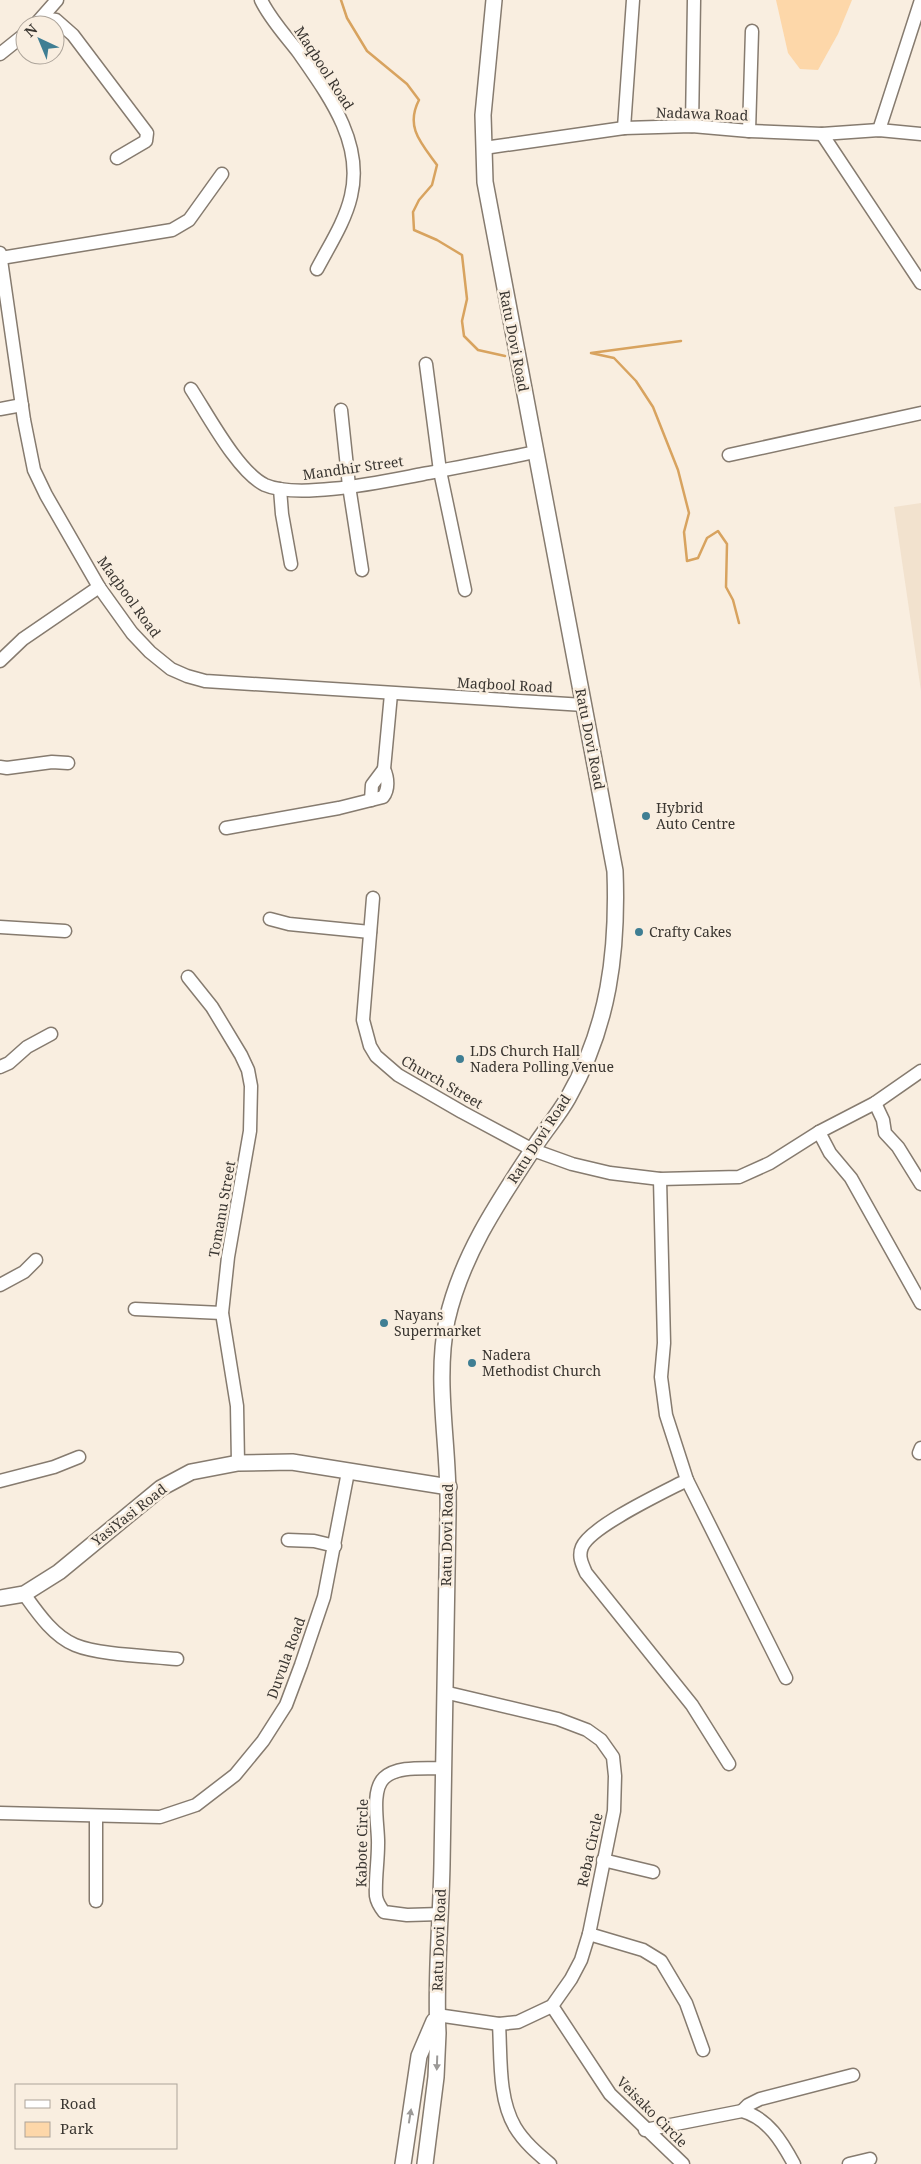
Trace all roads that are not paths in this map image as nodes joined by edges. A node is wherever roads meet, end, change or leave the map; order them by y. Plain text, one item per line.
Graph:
1 (57, 0) edge
2 (261, 0) edge
3 (494, 0) edge
4 (633, 0) edge
5 (694, 0) edge
6 (921, 0) edge
7 (44, 15) edge
8 (65, 28) edge
9 (752, 31) dead end
10 (15, 42) edge
11 (0, 54) edge
12 (692, 126) junction
13 (624, 128) junction
14 (879, 130) junction
15 (749, 131) junction
16 (822, 134) junction
17 (921, 134) edge
18 (484, 148) junction
19 (117, 158) dead end
20 (222, 174) dead end
21 (0, 255) edge
22 (317, 269) dead end
23 (921, 283) edge
24 (426, 364) dead end
25 (191, 389) dead end
26 (22, 405) junction
27 (0, 409) edge
28 (341, 410) dead end
29 (921, 413) edge
30 (535, 452) junction
31 (729, 455) dead end
32 (440, 470) junction
33 (349, 486) junction
34 (280, 489) junction
35 (291, 564) dead end
36 (362, 570) dead end
37 (99, 587) junction
38 (465, 590) dead end
39 (0, 661) edge
40 (391, 694) junction
41 (584, 705) junction
42 (68, 763) dead end
43 (0, 767) edge
44 (226, 828) dead end
45 (373, 898) dead end
46 (270, 920) dead end
47 (0, 927) edge
48 (65, 931) dead end
49 (370, 932) junction
50 (188, 977) dead end
51 (51, 1034) dead end
52 (0, 1066) edge
53 (921, 1071) edge
54 (875, 1103) junction
55 (819, 1132) junction
56 (532, 1150) junction
57 (660, 1179) junction
58 (921, 1184) edge
59 (36, 1260) dead end
60 (0, 1285) edge
61 (921, 1303) edge
62 (135, 1309) dead end
63 (222, 1313) junction
64 (79, 1457) dead end
65 (238, 1463) junction
66 (348, 1472) junction
67 (686, 1480) junction
68 (0, 1481) edge
69 (449, 1487) junction
70 (288, 1540) dead end
71 (335, 1546) junction
72 (24, 1594) junction
73 (0, 1598) edge
74 (177, 1659) dead end
75 (786, 1678) dead end
76 (444, 1692) junction
77 (729, 1764) dead end
78 (444, 1768) junction
79 (0, 1813) edge
80 (96, 1816) junction
81 (603, 1860) junction
82 (653, 1872) dead end
83 (96, 1901) dead end
84 (441, 1914) junction
85 (589, 1934) junction
86 (552, 2006) junction
87 (437, 2015) junction
88 (499, 2024) junction
89 (703, 2050) dead end
90 (853, 2074) dead end
91 (742, 2111) junction
92 (645, 2130) junction
93 (870, 2159) dead end
94 (403, 2164) edge
95 (424, 2164) edge
96 (550, 2164) edge
97 (683, 2164) edge
98 (794, 2164) edge
99 (849, 2164) edge

1 - 7 street
2 - 22 street, Maqbool Road
3 - 18 main road, Ratu Dovi Road
4 - 13 street
5 - 12 street
6 - 14 street
8 - 19 street
9 - 15 street
10 - 11 street
12 - 13 street, Nadawa Road
12 - 15 street, Nadawa Road
13 - 18 street, Nadawa Road
14 - 16 street, Nadawa Road
14 - 17 street, Nadawa Road
15 - 16 street, Nadawa Road
16 - 23 street
18 - 30 main road, Ratu Dovi Road
20 - 21 street
21 - 26 street, Maqbool Road
24 - 32 street
25 - 34 street, Mandhir Street
26 - 27 street
26 - 37 street, Maqbool Road
28 - 33 street
29 - 31 street
30 - 32 street, Mandhir Street
30 - 41 main road, Ratu Dovi Road
32 - 33 street, Mandhir Street
32 - 38 street
33 - 34 street, Mandhir Street
33 - 36 street
34 - 35 street
37 - 39 street
37 - 40 street, Maqbool Road
40 - 41 street, Maqbool Road
40 - 44 street
41 - 56 main road, Ratu Dovi Road
42 - 43 street
45 - 49 street, Church Street
46 - 49 street
47 - 48 street
49 - 56 street, Church Street
50 - 63 street, Tomanu Street
51 - 52 street
53 - 54 street, Church Street
54 - 55 street, Church Street
54 - 58 street
55 - 57 street, Church Street
55 - 61 street
56 - 57 street, Church Street
56 - 69 main road, Ratu Dovi Road
57 - 67 street
59 - 60 street
62 - 63 street
63 - 65 street, Tomanu Street
64 - 68 street
65 - 66 main road, YasiYasi Road
65 - 72 main road, YasiYasi Road
66 - 69 main road, YasiYasi Road
66 - 71 street, Duvula Road
67 - 75 street
67 - 77 street
69 - 76 main road, Ratu Dovi Road
70 - 71 street
71 - 80 street, Duvula Road
72 - 73 main road, YasiYasi Road
72 - 74 street
76 - 78 main road, Ratu Dovi Road
76 - 81 street, Reba Circle
78 - 84 main road, Ratu Dovi Road
78 - 84 street, Kabote Circle
79 - 80 street, Duvula Road
80 - 83 street
81 - 82 street
81 - 85 street, Reba Circle
84 - 87 main road, Ratu Dovi Road
85 - 86 street, Reba Circle
85 - 89 street
86 - 88 street
86 - 92 street, Veisako Circle
87 - 88 street
94 -> 87 main road, Ratu Dovi Road
87 -> 95 main road, Ratu Dovi Road
88 - 96 street
90 - 91 street
91 - 92 street
91 - 98 street
92 - 97 street, Veisako Circle
93 - 99 street

